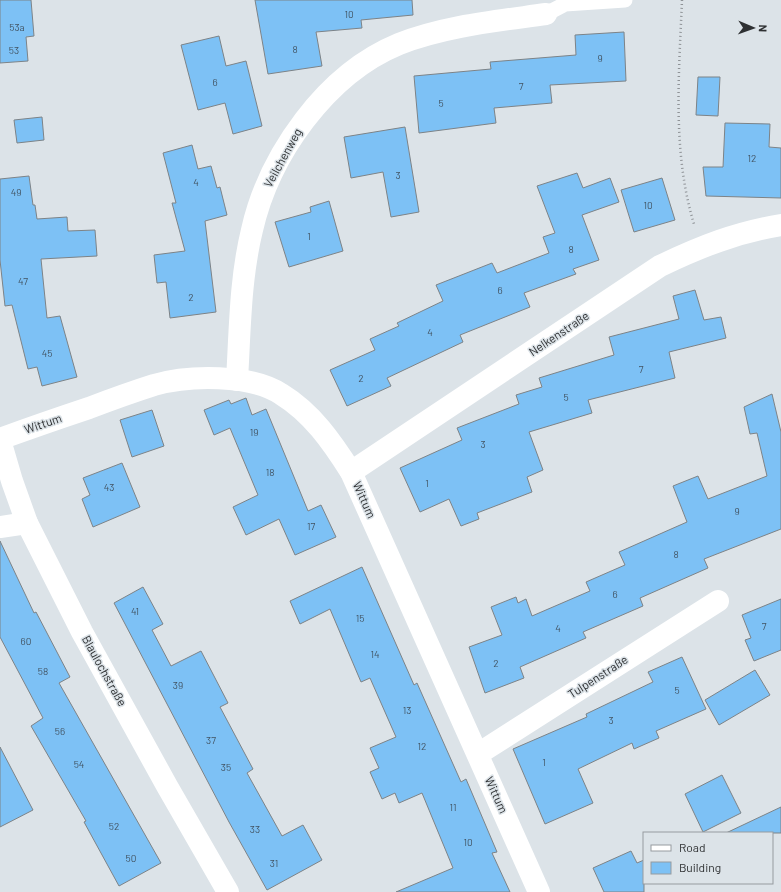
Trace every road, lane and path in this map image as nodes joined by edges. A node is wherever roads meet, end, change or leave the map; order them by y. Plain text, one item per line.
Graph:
1 (625, 0) edge
2 (682, 0) edge
3 (546, 14) joint
4 (781, 225) edge
5 (701, 247) junction
6 (237, 380) junction
7 (0, 439) edge
8 (351, 472) junction
9 (28, 523) junction
10 (0, 527) edge
11 (718, 601) dead end
12 (478, 754) junction
13 (228, 892) edge
14 (539, 892) edge

1 - 3 lane, Veilchenweg
2 - 5 path
3 - 6 street, Veilchenweg
4 - 5 street, Nelkenstraße
5 - 8 street, Nelkenstraße
6 - 7 street, Wittum
6 - 8 street, Wittum
7 - 9 street, Blaulochstraße
8 - 12 street, Wittum
9 - 10 street
9 - 13 street, Blaulochstraße
11 - 12 street, Tulpenstraße
12 - 14 street, Wittum

